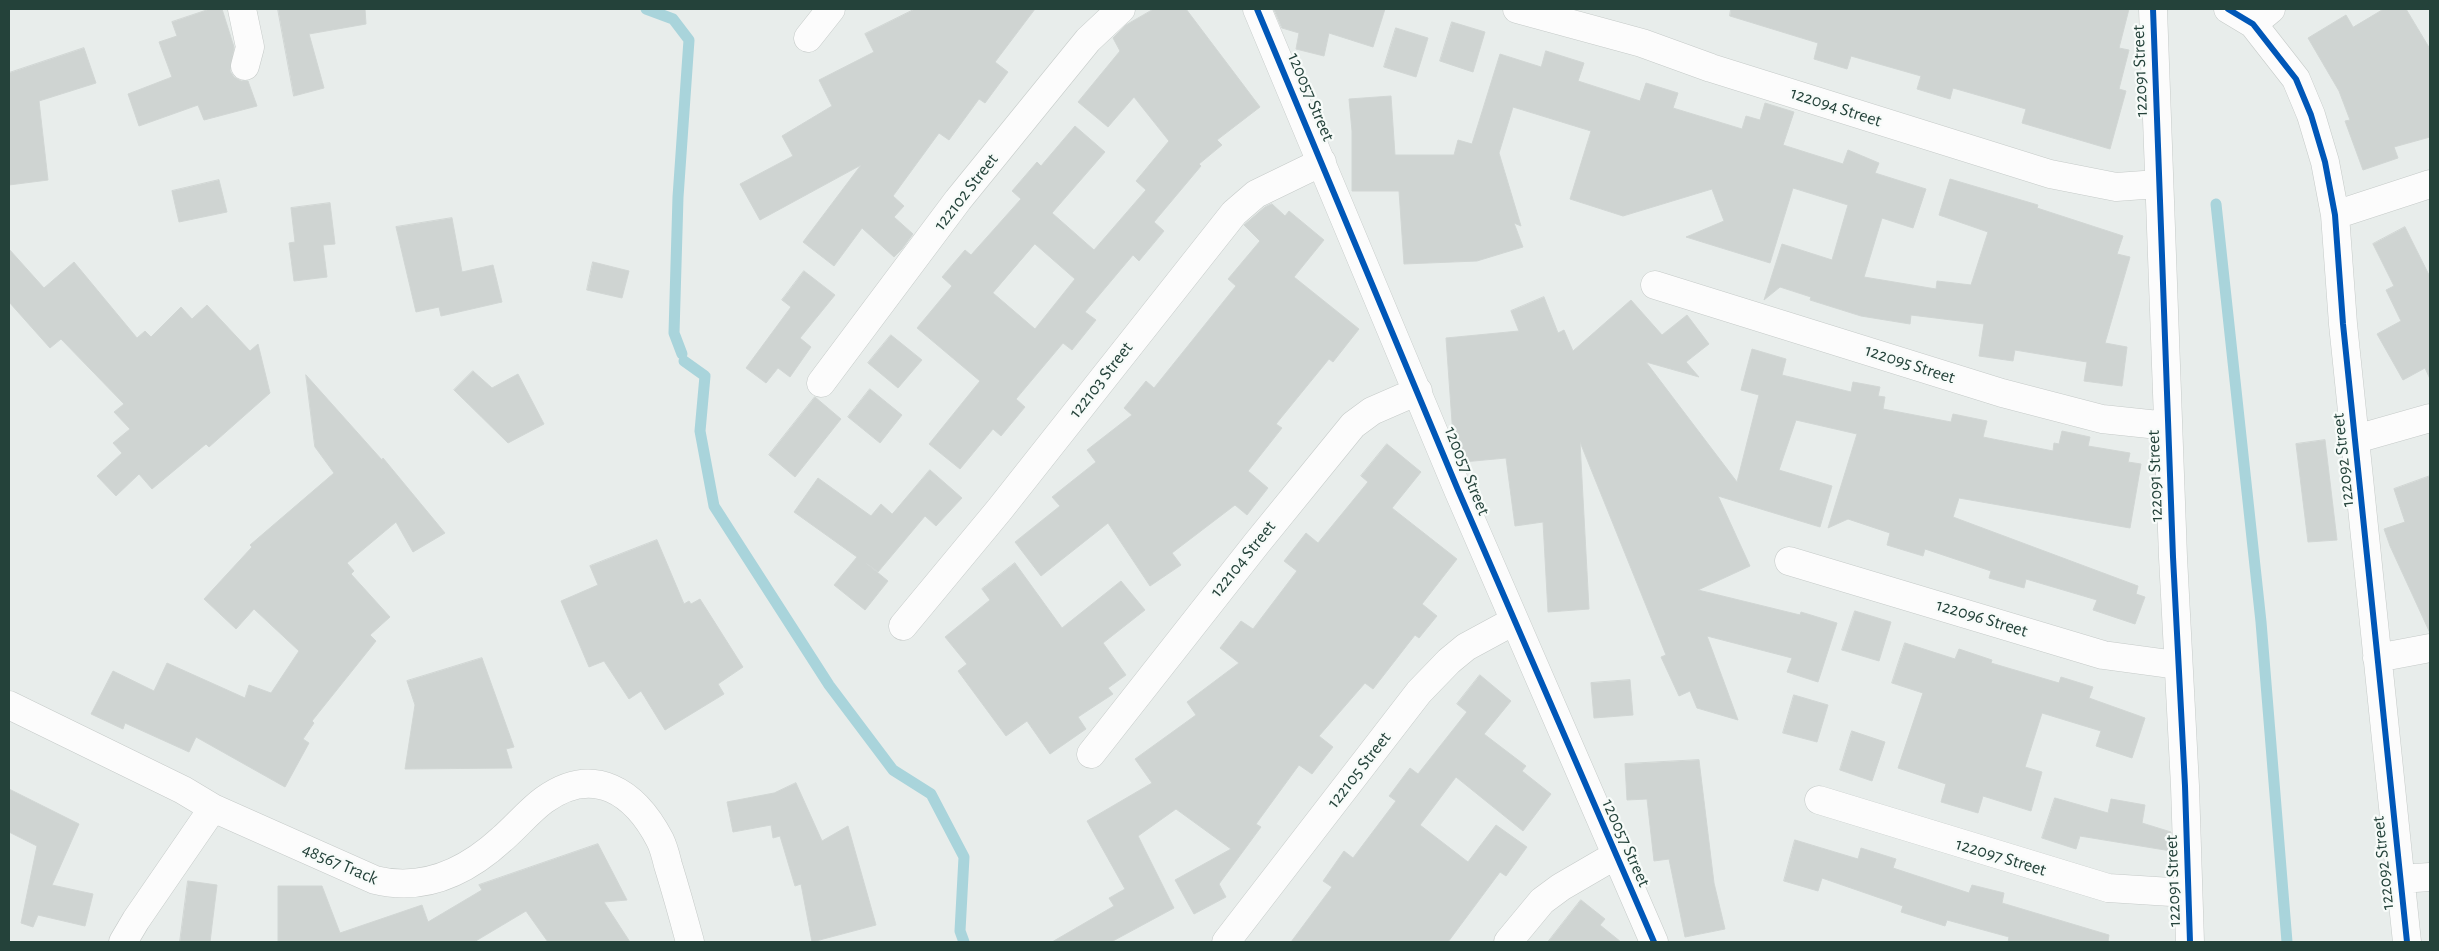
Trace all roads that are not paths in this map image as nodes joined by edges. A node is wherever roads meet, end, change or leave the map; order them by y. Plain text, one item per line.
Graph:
1 (242, 9) edge
2 (831, 9) edge
3 (1121, 9) edge
4 (1257, 9) edge
5 (1517, 9) edge
6 (2153, 9) edge
7 (2228, 9) edge
8 (2262, 17) edge
9 (808, 38) dead end
10 (245, 66) dead end
11 (1322, 162) junction
12 (2158, 184) junction
13 (2430, 184) edge
14 (2335, 214) junction
15 (1655, 285) dead end
16 (821, 383) dead end
17 (1418, 391) junction
18 (2430, 418) edge
19 (2168, 426) junction
20 (2356, 439) junction
21 (1789, 560) dead end
22 (1514, 621) junction
23 (903, 626) dead end
24 (2430, 648) edge
25 (2377, 658) junction
26 (2177, 665) junction
27 (9, 705) edge
28 (1092, 754) dead end
29 (1819, 800) dead end
30 (213, 808) junction
31 (1616, 855) junction
32 (2430, 877) edge
33 (2400, 879) junction
34 (2187, 893) junction
35 (124, 942) edge
36 (690, 942) edge
37 (1226, 942) edge
38 (1508, 942) edge
39 (1654, 942) edge
40 (2190, 942) edge
41 (2407, 942) edge

1 - 10 street
2 - 9 street
3 - 16 street, 122102 Street
4 - 11 street, 120057 Street
5 - 12 street, 122094 Street
6 - 12 street, 122091 Street
7 - 8 street, 122092 Street
8 - 14 street, 122092 Street
11 - 17 street, 120057 Street
11 - 23 street, 122103 Street
12 - 19 street, 122091 Street
13 - 14 street
14 - 20 street, 122092 Street
15 - 19 street, 122095 Street
17 - 22 street, 120057 Street
17 - 28 street, 122104 Street
18 - 20 street
19 - 26 street, 122091 Street
20 - 25 street, 122092 Street
21 - 26 street, 122096 Street
22 - 31 street, 120057 Street
22 - 37 street, 122105 Street
24 - 25 street
25 - 33 street, 122092 Street
26 - 34 street, 122091 Street
27 - 30 street, 48567 Track
29 - 34 street, 122097 Street
30 - 35 street
30 - 36 street, 48567 Track
31 - 38 street
31 - 39 street, 120057 Street
32 - 33 street
33 - 41 street, 122092 Street
34 - 40 street, 122091 Street

